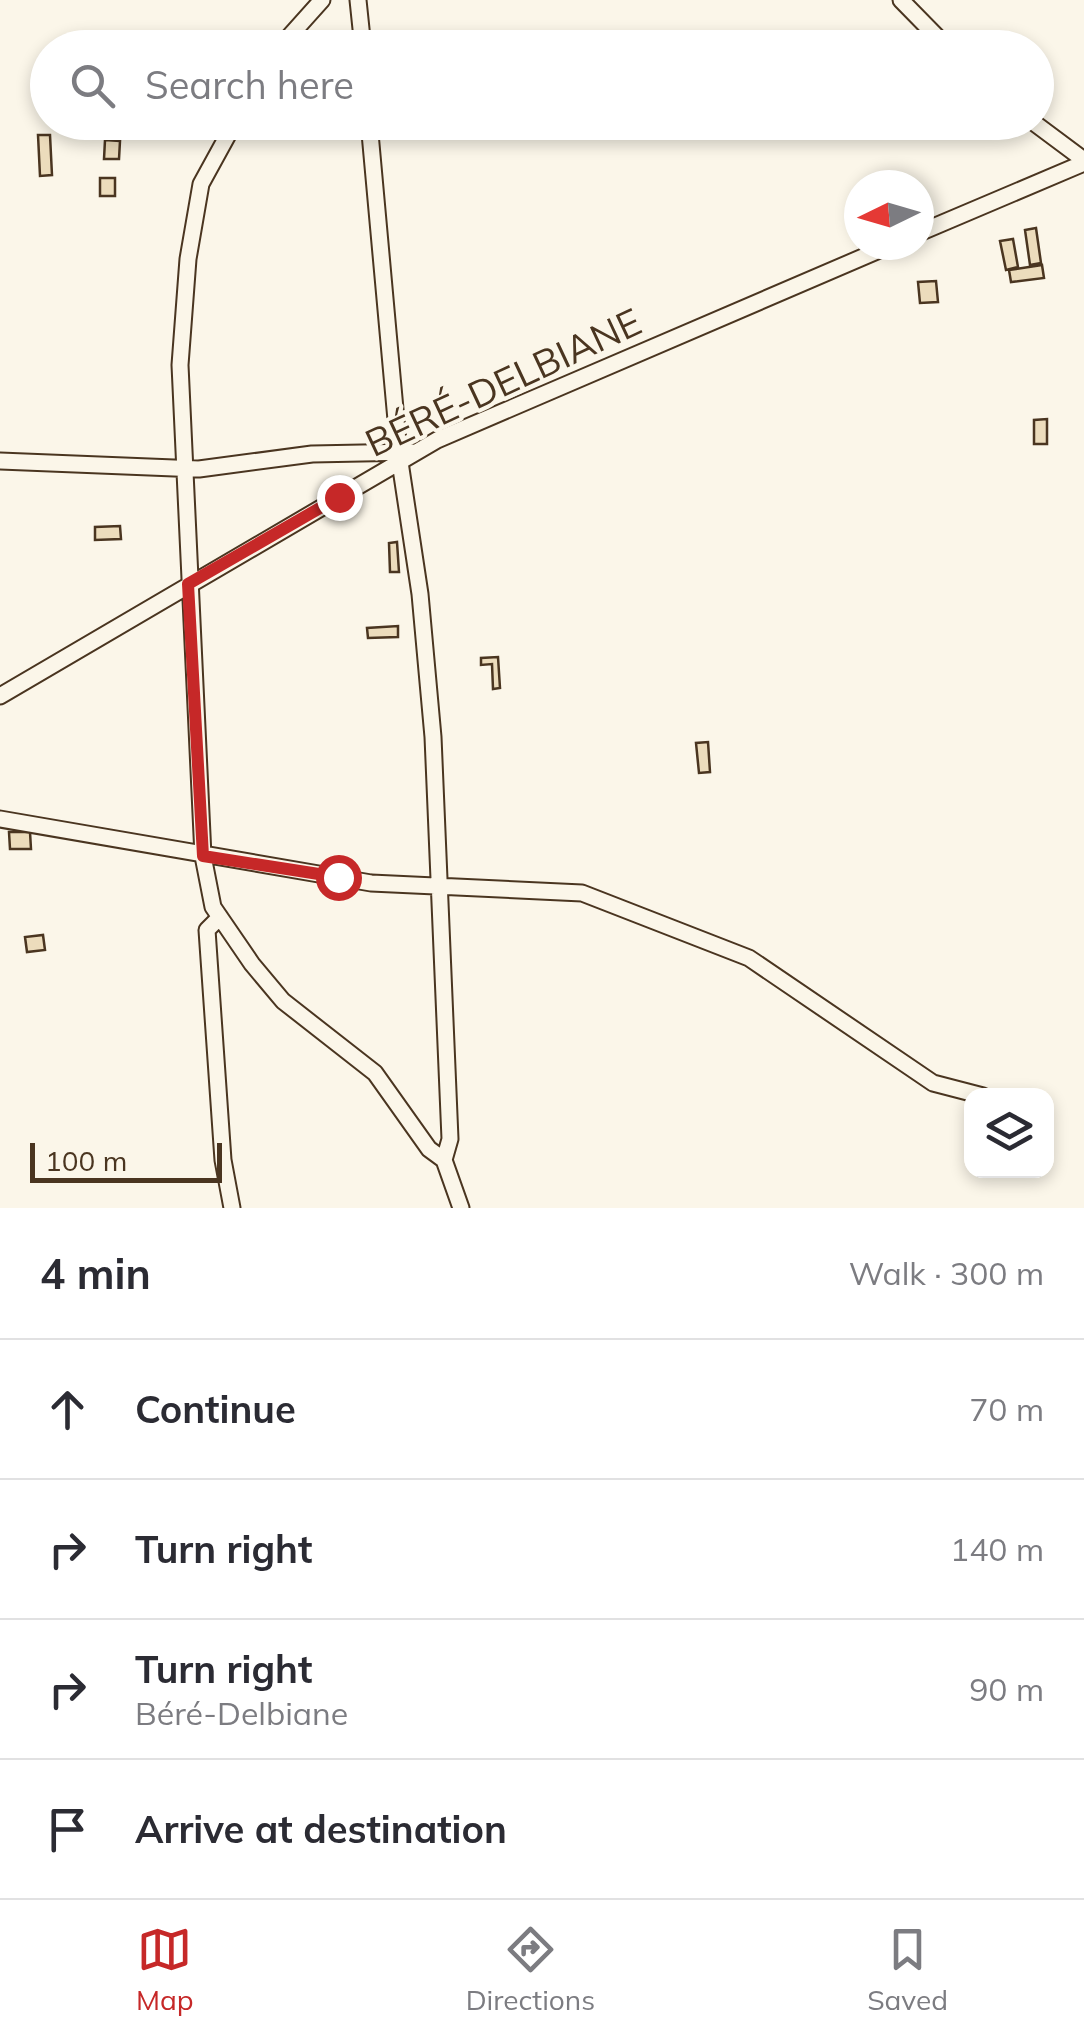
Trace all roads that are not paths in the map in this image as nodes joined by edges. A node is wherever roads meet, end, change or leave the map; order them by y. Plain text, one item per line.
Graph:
1 (322, 0) edge
2 (358, 0) edge
3 (900, 0) edge
4 (295, 30) edge
5 (360, 30) edge
6 (930, 30) edge
7 (1054, 138) edge
8 (225, 140) edge
9 (372, 140) edge
10 (1084, 162) edge
11 (934, 227) edge
12 (858, 260) edge
13 (399, 457) junction
14 (0, 462) edge
15 (184, 468) junction
16 (188, 584) junction
17 (0, 696) edge
18 (0, 819) edge
19 (203, 856) junction
20 (440, 886) junction
21 (220, 917) junction
22 (964, 1091) edge
23 (444, 1160) junction
24 (232, 1208) edge
25 (461, 1208) edge

1 - 4 street
2 - 5 street
3 - 6 street
7 - 10 street
8 - 15 street
9 - 13 street
10 - 11 street
12 - 13 street, BÉRÉ-DELBIANE
13 - 15 street
13 - 16 street, BÉRÉ-DELBIANE
13 - 20 street
14 - 15 street
15 - 16 street
16 - 17 street, BÉRÉ-DELBIANE
16 - 19 street
18 - 19 street
19 - 20 street
19 - 21 street
20 - 22 street
20 - 23 street
21 - 23 street
21 - 24 street
23 - 25 street

